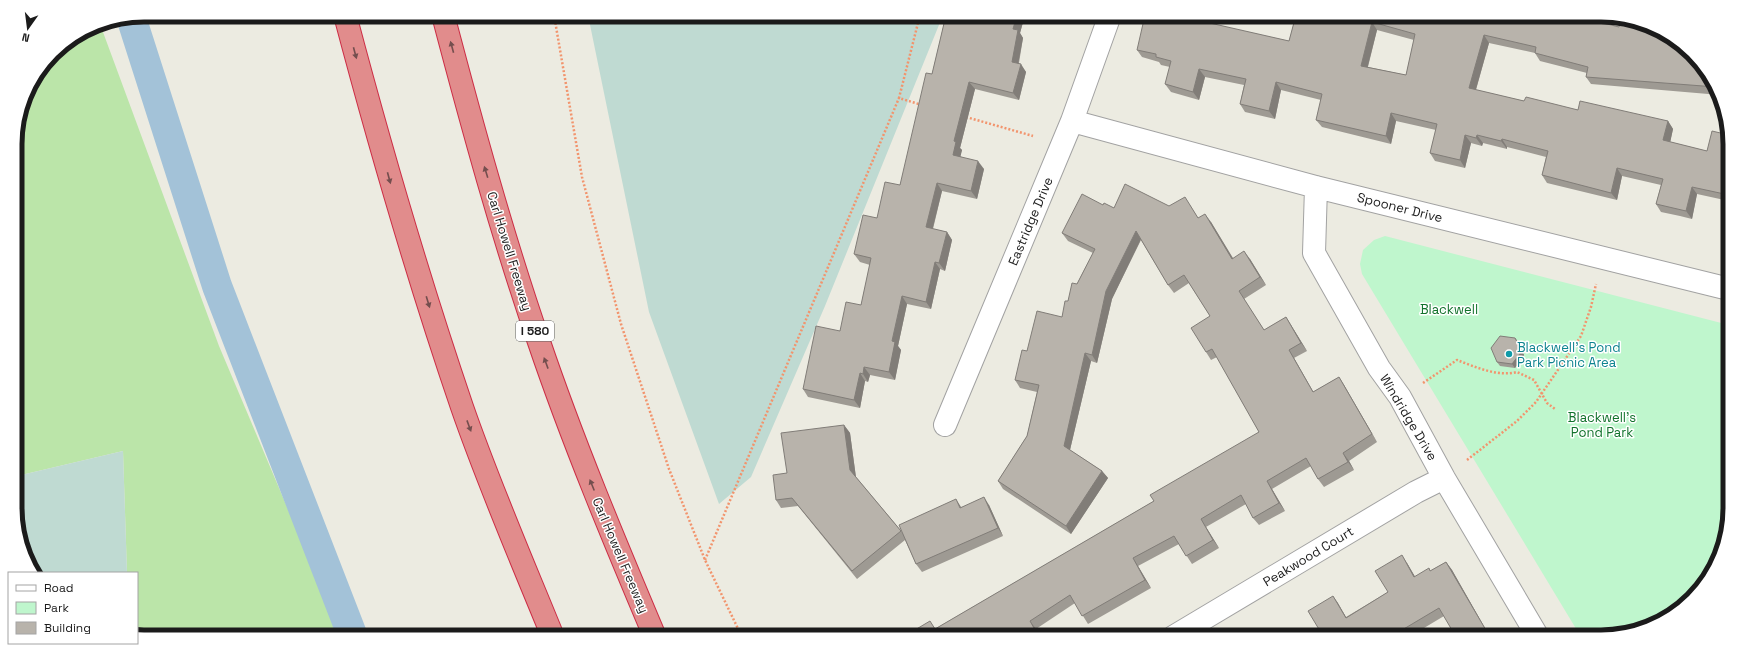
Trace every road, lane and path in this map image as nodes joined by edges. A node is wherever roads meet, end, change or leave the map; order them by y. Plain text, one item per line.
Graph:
1 (347, 22) edge
2 (445, 22) edge
3 (555, 22) edge
4 (918, 22) edge
5 (1107, 22) edge
6 (899, 98) junction
7 (929, 107) edge
8 (959, 115) edge
9 (1072, 121) junction
10 (1033, 136) dead end
11 (1316, 187) junction
12 (1596, 284) dead end
13 (1723, 288) edge
14 (1423, 383) dead end
15 (1541, 392) junction
16 (1555, 409) dead end
17 (945, 425) dead end
18 (1467, 460) dead end
19 (1444, 478) junction
20 (705, 560) junction
21 (550, 630) edge
22 (652, 630) edge
23 (739, 630) edge
24 (1185, 630) edge
25 (1534, 630) edge

1 -> 21 highway
22 -> 2 highway, Carl Howell Freeway / I 580
3 - 20 path
4 - 6 path
5 - 9 street, Eastridge Drive
6 - 7 path
6 - 20 path
8 - 10 path
9 - 11 street, Spooner Drive
9 - 17 street, Eastridge Drive
11 - 13 street, Spooner Drive
11 - 19 street, Windridge Drive
12 - 15 path
14 - 15 path
15 - 16 path
15 - 18 path
19 - 24 street, Peakwood Court
19 - 25 street, Windridge Drive
20 - 23 path

